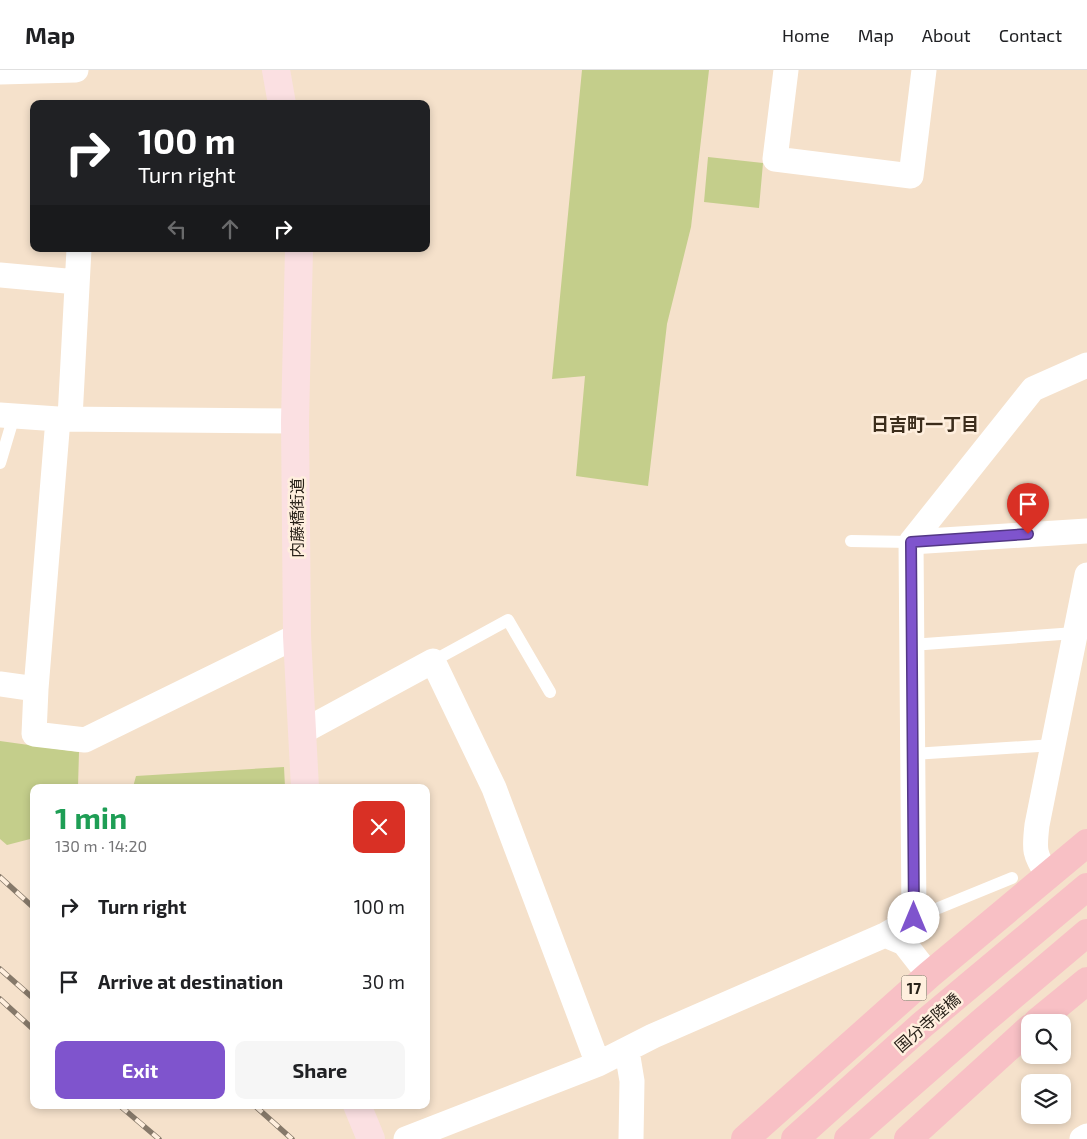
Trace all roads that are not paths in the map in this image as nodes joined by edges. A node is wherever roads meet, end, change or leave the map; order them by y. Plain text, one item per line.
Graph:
1 (76, 70) edge
2 (276, 70) edge
3 (786, 70) edge
4 (924, 70) edge
5 (0, 72) edge
6 (281, 100) edge
7 (80, 252) edge
8 (299, 252) edge
9 (0, 275) edge
10 (77, 282) junction
11 (1087, 365) edge
12 (7, 415) edge
13 (64, 418) junction
14 (295, 421) junction
15 (0, 463) edge
16 (1087, 531) edge
17 (851, 542) dead end
18 (911, 542) junction
19 (1087, 575) edge
20 (1075, 633) junction
21 (296, 636) junction
22 (910, 645) junction
23 (433, 661) junction
24 (0, 684) edge
25 (36, 689) junction
26 (550, 692) dead end
27 (302, 732) junction
28 (1054, 746) junction
29 (913, 754) junction
30 (305, 784) edge
31 (1087, 843) edge
32 (1048, 876) junction
33 (1012, 878) dead end
34 (1087, 887) edge
35 (914, 918) junction
36 (885, 935) junction
37 (1082, 938) edge
38 (929, 975) junction
39 (1087, 981) edge
40 (1047, 1014) edge
41 (1021, 1036) edge
42 (627, 1051) junction
43 (598, 1064) junction
44 (359, 1109) edge
45 (1087, 1136) edge
46 (371, 1139) edge
47 (406, 1139) edge
48 (631, 1139) edge
49 (745, 1139) edge
50 (795, 1139) edge
51 (848, 1139) edge
52 (908, 1139) edge
53 (1082, 1139) edge

1 - 5 street
2 - 6 street
3 - 4 street
7 - 10 street
8 - 14 street, 内藤橋街道
9 - 10 street
10 - 13 street
11 - 18 street
12 - 13 street
12 - 15 lane
13 - 14 street
13 - 25 street
14 - 21 street, 内藤橋街道
16 - 18 street
17 - 18 lane
18 - 22 street
19 - 20 street
20 - 22 lane
20 - 28 street
21 - 25 street
21 - 27 street, 内藤橋街道
22 - 29 street
23 - 26 lane
23 - 27 street
23 - 43 street
24 - 25 street
27 - 30 street, 内藤橋街道
28 - 29 lane
28 - 32 street
29 - 35 street
31 - 32 main road, 17
32 - 38 main road, 17
33 - 35 lane
34 - 50 main road, 国分寺陸橋 / 17
35 - 36 street
36 - 38 street
36 - 42 street
37 - 51 main road
38 - 49 main road, 17
39 - 40 main road
41 - 52 main road
42 - 43 street
42 - 48 street
43 - 47 street
44 - 46 street
45 - 53 street

